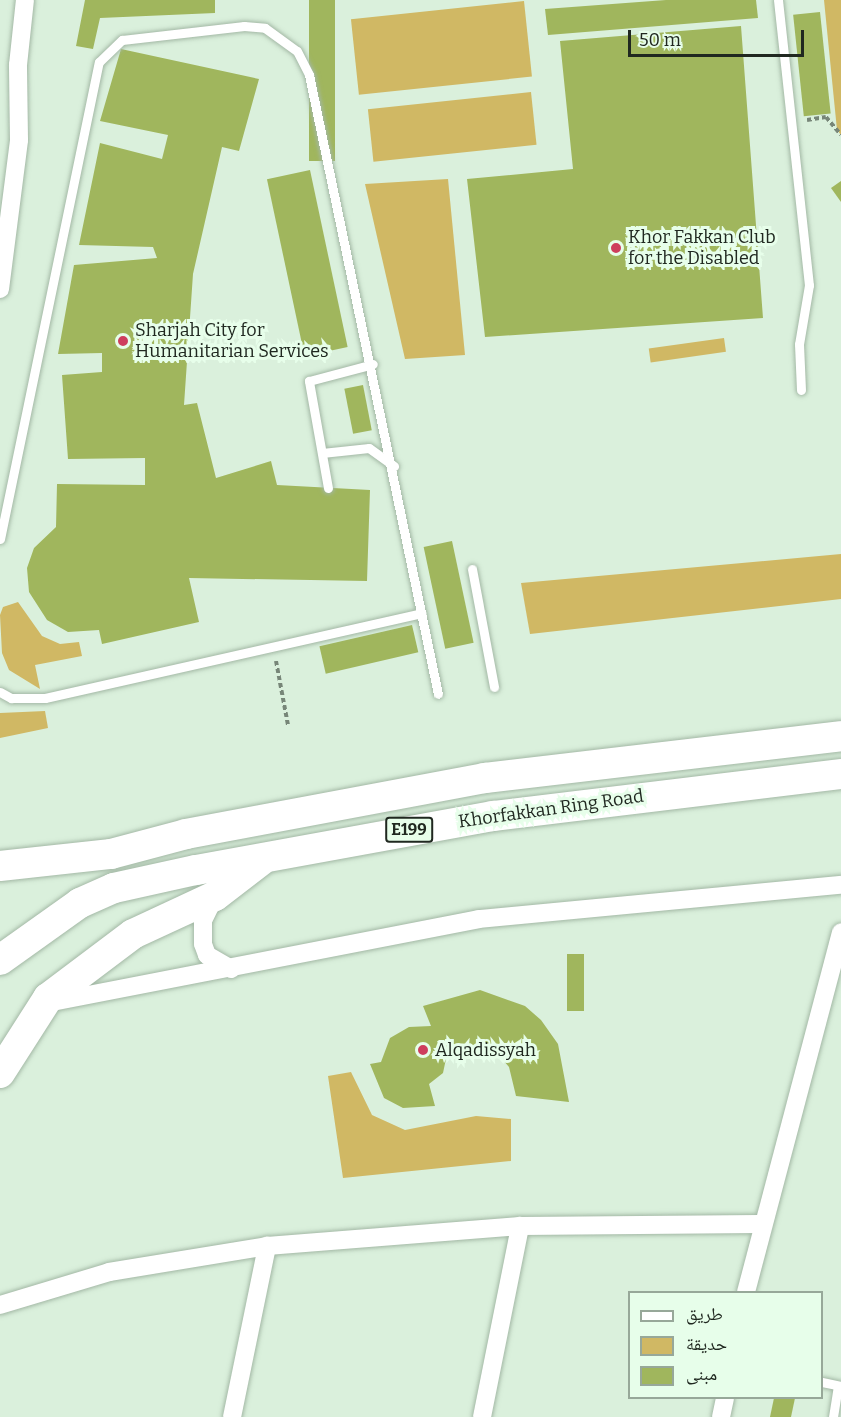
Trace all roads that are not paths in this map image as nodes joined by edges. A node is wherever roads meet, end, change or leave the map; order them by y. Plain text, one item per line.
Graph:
1 (25, 0) edge
2 (778, 0) edge
3 (0, 289) edge
4 (373, 364) junction
5 (801, 390) dead end
6 (322, 453) junction
7 (394, 466) junction
8 (328, 488) dead end
9 (0, 539) edge
10 (472, 569) dead end
11 (422, 613) junction
12 (494, 687) dead end
13 (0, 692) edge
14 (438, 694) dead end
15 (836, 736) edge
16 (841, 774) edge
17 (266, 856) junction
18 (0, 866) edge
19 (841, 885) edge
20 (215, 896) junction
21 (841, 932) edge
22 (0, 960) edge
23 (231, 969) junction
24 (45, 1003) junction
25 (0, 1073) edge
26 (760, 1224) junction
27 (520, 1226) junction
28 (267, 1246) junction
29 (746, 1291) edge
30 (0, 1305) edge
31 (823, 1382) edge
32 (840, 1386) edge
33 (725, 1399) edge
34 (232, 1417) edge
35 (482, 1417) edge
36 (721, 1417) edge
37 (832, 1417) edge

1 - 3 street
2 - 5 lane
4 - 6 lane
4 - 7 lane
4 - 9 lane
6 - 7 lane
6 - 8 lane
7 - 11 lane
10 - 12 lane
11 - 13 lane
11 - 14 lane
15 - 18 highway, E199
16 - 17 highway, Khorfakkan Ring Road / E199
17 - 20 highway
17 - 22 highway, Khorfakkan Ring Road / E199
19 - 23 street
20 - 23 street
20 - 24 highway
21 - 26 street
23 - 24 street
24 - 25 highway
26 - 27 street
26 - 29 street
27 - 28 street
27 - 35 street
28 - 30 street
28 - 34 street
31 - 32 lane
32 - 37 lane
33 - 36 street

